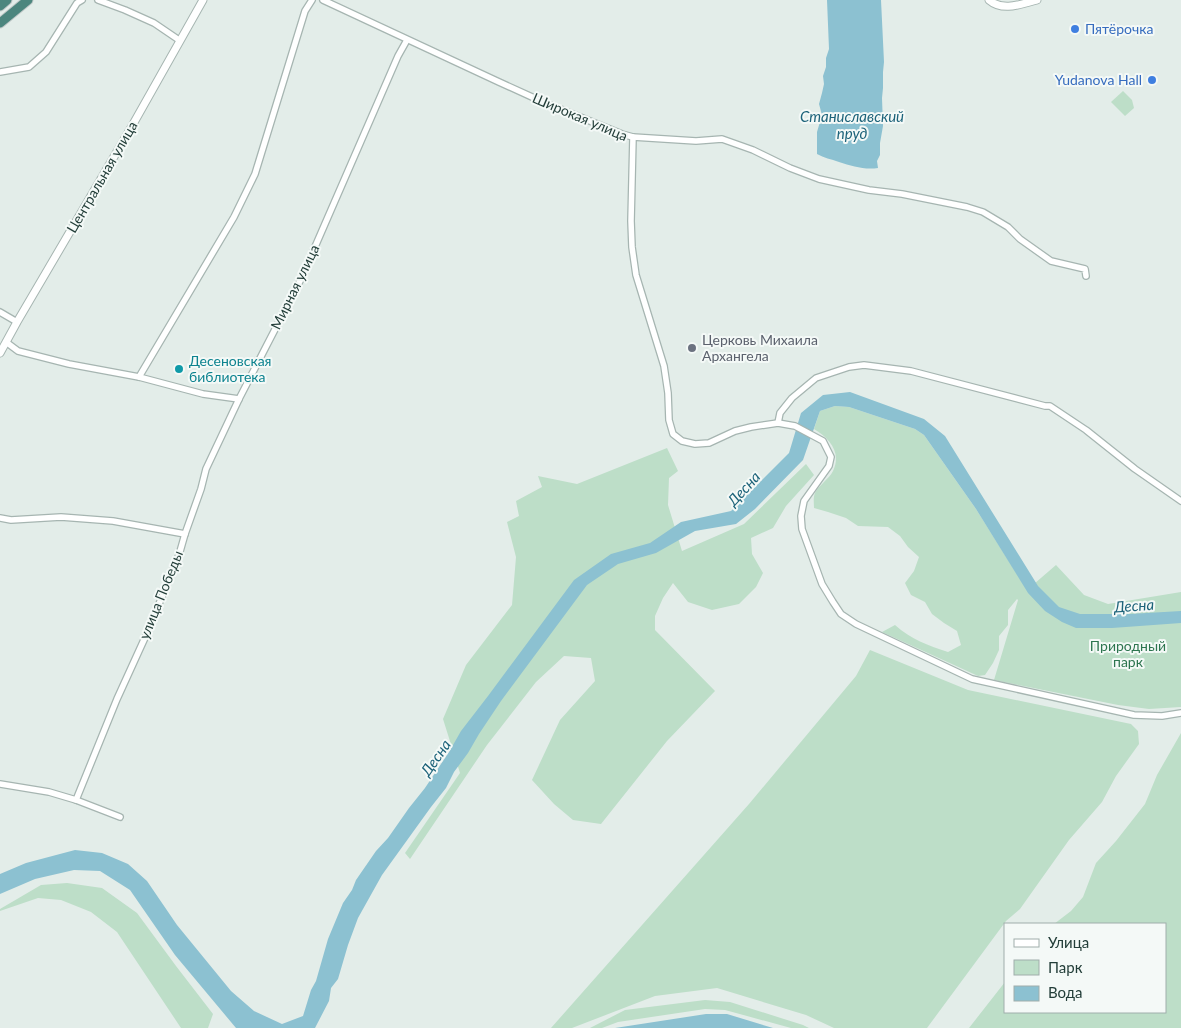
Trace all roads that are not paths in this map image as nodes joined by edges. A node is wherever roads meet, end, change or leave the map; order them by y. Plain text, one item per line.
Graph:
1 (7, 0) edge
2 (28, 0) edge
3 (82, 0) edge
4 (98, 0) edge
5 (203, 0) edge
6 (312, 0) edge
7 (324, 0) edge
8 (990, 0) edge
9 (1037, 0) edge
10 (0, 6) edge
11 (0, 23) edge
12 (180, 40) junction
13 (407, 40) junction
14 (0, 72) edge
15 (633, 137) junction
16 (1086, 276) dead end
17 (0, 312) edge
18 (17, 322) junction
19 (6, 342) junction
20 (0, 353) edge
21 (139, 377) junction
22 (239, 399) junction
23 (778, 423) junction
24 (1181, 501) edge
25 (0, 518) edge
26 (185, 534) junction
27 (1181, 713) edge
28 (0, 784) edge
29 (76, 800) junction
30 (120, 817) dead end

1 - 10 highway
2 - 11 highway
3 - 14 street
4 - 12 street
5 - 12 street, Центральная улица
6 - 21 street
7 - 13 street, Широкая улица
8 - 9 street
12 - 18 street, Центральная улица
13 - 15 street, Широкая улица
13 - 22 street, Мирная улица
15 - 16 street
15 - 23 street, Широкая улица
17 - 18 street
18 - 19 street, Центральная улица
19 - 20 street, Центральная улица
19 - 21 street
21 - 22 street
22 - 26 street, Мирная улица
23 - 24 street
23 - 27 street
25 - 26 street, улица Победы
26 - 29 street, улица Победы
28 - 29 street
29 - 30 street

